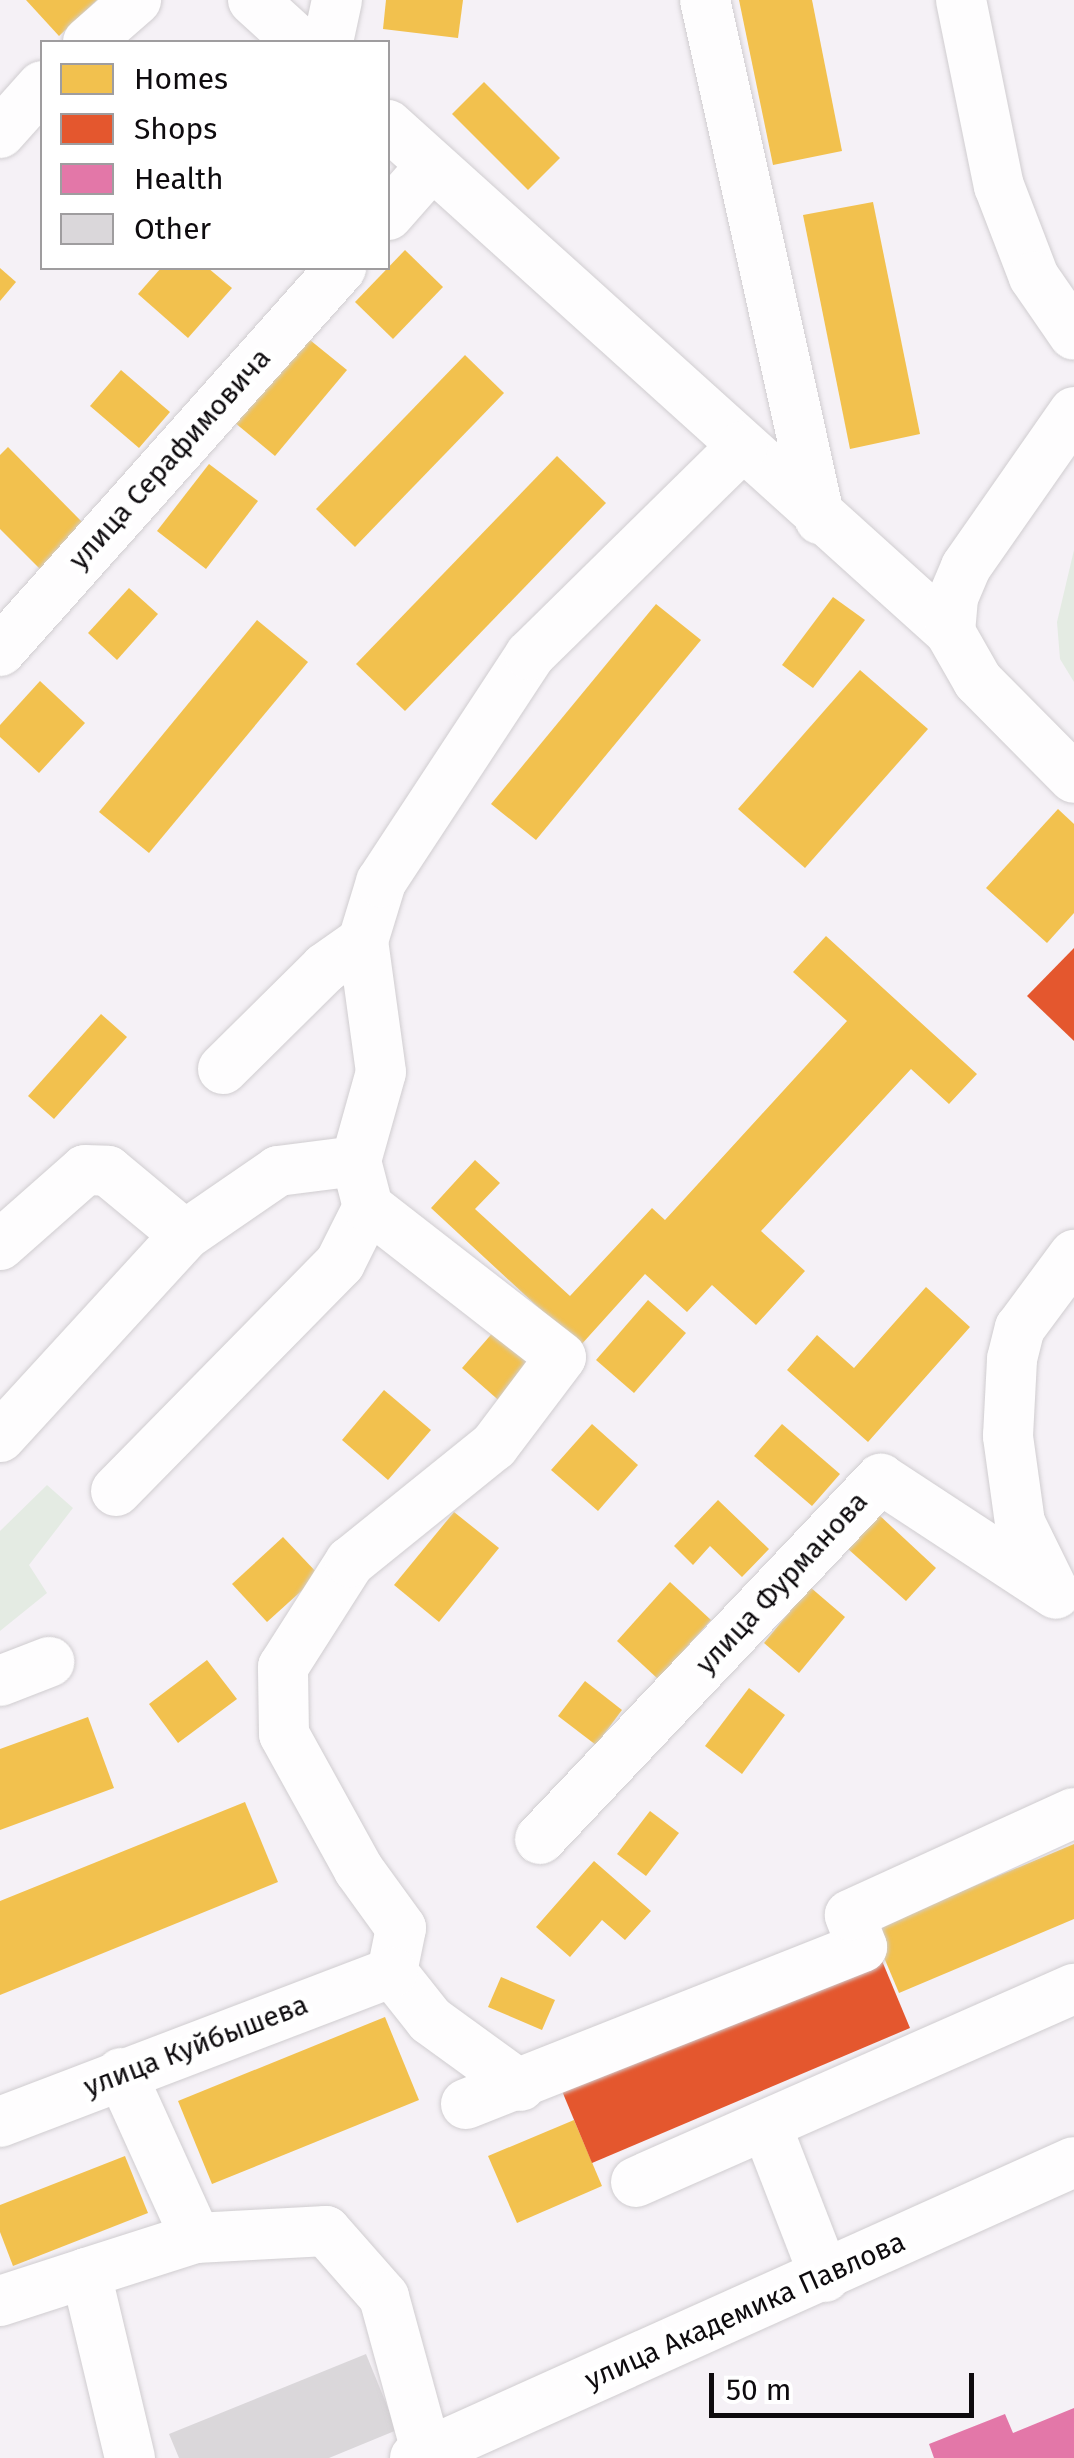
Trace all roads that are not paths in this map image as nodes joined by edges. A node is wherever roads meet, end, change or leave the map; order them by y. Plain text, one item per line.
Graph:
1 (136, 0) edge
2 (253, 0) edge
3 (336, 0) edge
4 (706, 0) edge
5 (962, 0) edge
6 (90, 40) edge
7 (297, 40) edge
8 (328, 40) edge
9 (40, 88) edge
10 (390, 126) edge
11 (0, 134) edge
12 (431, 166) junction
13 (390, 213) edge
14 (339, 270) edge
15 (1074, 335) edge
16 (1074, 412) edge
17 (743, 446) junction
18 (820, 519) junction
19 (942, 611) junction
20 (0, 650) edge
21 (1074, 778) edge
22 (363, 941) junction
23 (224, 1070) dead end
24 (362, 1184) junction
25 (185, 1235) junction
26 (0, 1245) edge
27 (1074, 1255) edge
28 (0, 1437) edge
29 (116, 1491) dead end
30 (1065, 1606) edge
31 (49, 1662) dead end
32 (0, 1681) edge
33 (1074, 1813) edge
34 (540, 1839) dead end
35 (392, 1972) junction
36 (1074, 1989) edge
37 (121, 2073) junction
38 (521, 2086) junction
39 (466, 2104) dead end
40 (0, 2122) edge
41 (766, 2124) junction
42 (1074, 2162) edge
43 (636, 2182) dead end
44 (196, 2238) junction
45 (86, 2273) junction
46 (824, 2277) junction
47 (0, 2302) edge
48 (421, 2456) edge
49 (130, 2458) edge

1 - 6 street
2 - 7 street
3 - 8 street
4 - 18 street
5 - 15 street
9 - 11 street
10 - 12 street
12 - 13 street
12 - 17 street
14 - 20 street, улица Серафимовича
16 - 19 street
17 - 18 street
17 - 22 street
18 - 19 street
19 - 21 street
22 - 23 street
22 - 24 street
24 - 25 street
24 - 29 street
24 - 35 street
25 - 26 street
25 - 28 street
27 - 30 street
30 - 34 street, улица Фурманова
31 - 32 street
33 - 38 street
35 - 37 street, улица Куйбышева
35 - 38 street
36 - 41 street
37 - 40 street, улица Куйбышева
37 - 44 street
38 - 39 street
41 - 43 street
41 - 46 street
42 - 46 street, улица Академика Павлова
44 - 45 street
44 - 48 street
45 - 47 street
45 - 49 street
46 - 48 street, улица Академика Павлова

